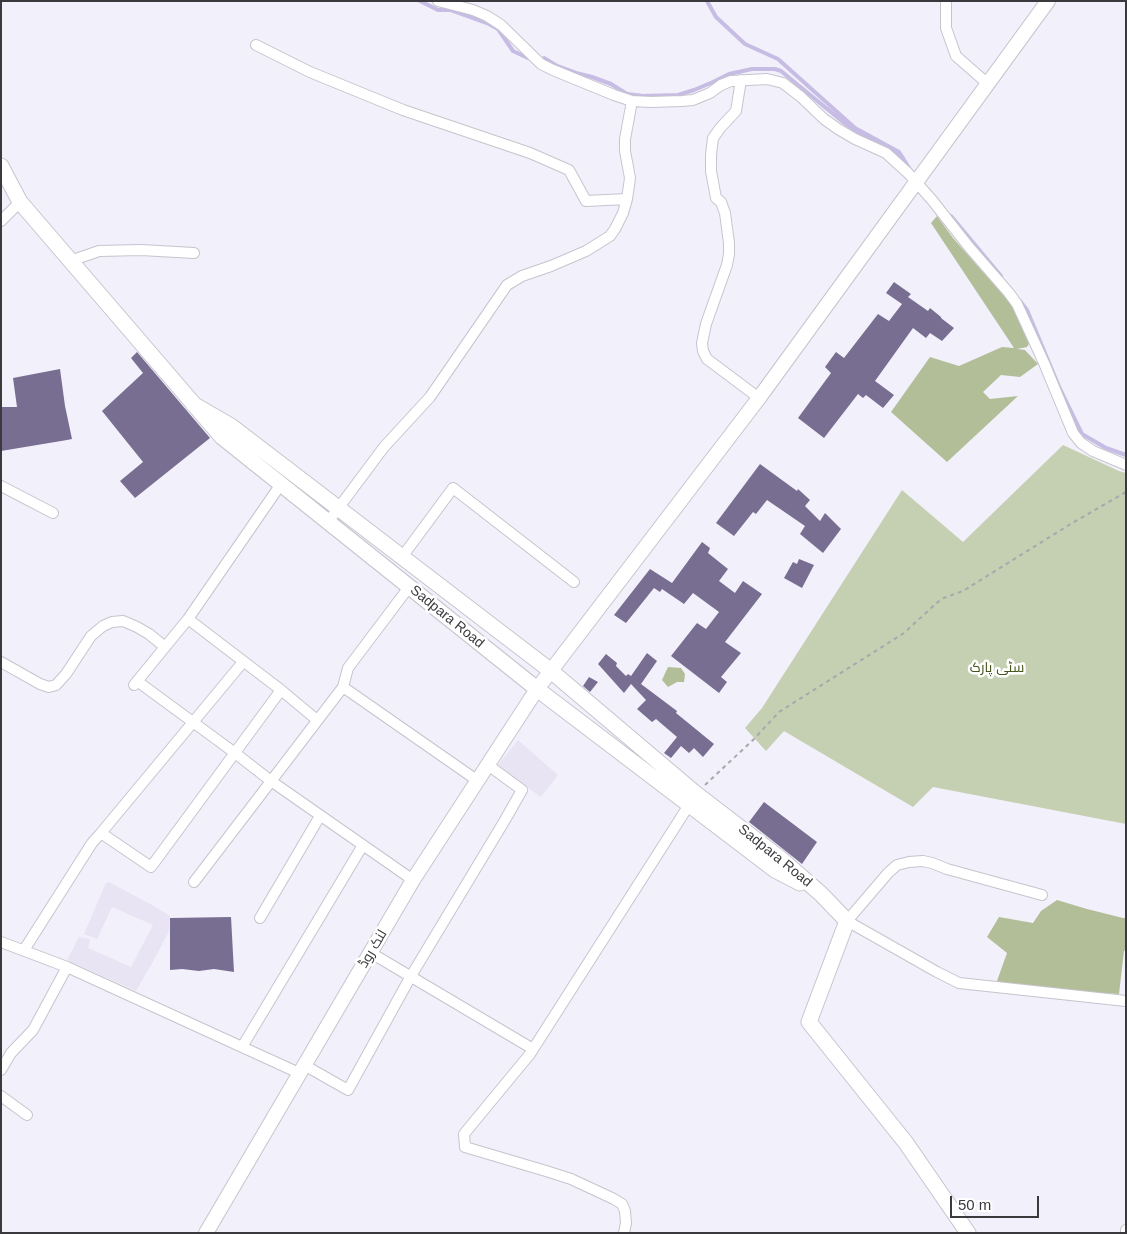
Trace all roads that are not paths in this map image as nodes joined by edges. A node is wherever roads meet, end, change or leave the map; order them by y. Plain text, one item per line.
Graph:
1 (438, 1) edge
2 (946, 1) edge
3 (1048, 1) edge
4 (256, 45) dead end
5 (741, 80) junction
6 (988, 84) junction
7 (632, 101) junction
8 (1, 166) edge
9 (916, 183) junction
10 (627, 199) junction
11 (20, 202) junction
12 (1, 221) edge
13 (194, 253) dead end
14 (70, 261) junction
15 (758, 398) junction
16 (193, 404) junction
17 (1126, 465) edge
18 (281, 484) junction
19 (1, 486) edge
20 (338, 508) junction
21 (53, 513) dead end
22 (328, 522) junction
23 (402, 557) junction
24 (574, 582) dead end
25 (409, 587) junction
26 (188, 619) junction
27 (165, 647) junction
28 (1, 662) edge
29 (243, 662) junction
30 (551, 671) junction
31 (343, 687) junction
32 (537, 689) junction
33 (281, 690) junction
34 (318, 720) junction
35 (194, 722) junction
36 (235, 752) junction
37 (488, 766) junction
38 (478, 780) junction
39 (271, 782) junction
40 (692, 799) junction
41 (320, 816) junction
42 (101, 833) junction
43 (363, 845) junction
44 (414, 880) junction
45 (194, 882) dead end
46 (1042, 895) dead end
47 (260, 918) dead end
48 (847, 921) junction
49 (1, 942) edge
50 (24, 950) junction
51 (371, 952) junction
52 (67, 967) junction
53 (411, 976) junction
54 (1126, 1001) edge
55 (242, 1047) junction
56 (533, 1049) junction
57 (302, 1069) junction
58 (1, 1070) edge
59 (1, 1096) edge
60 (27, 1115) dead end
61 (206, 1233) edge
62 (624, 1233) edge
63 (968, 1233) edge

1 - 7 street
2 - 6 street
3 - 6 main road, لنک روڈ
4 - 10 street
5 - 7 street
5 - 9 street
5 - 15 street
6 - 9 main road, لنک روڈ
7 - 10 street
8 - 11 main road
9 - 15 main road, لنک روڈ
9 - 17 street
10 - 20 street
11 - 12 street
11 - 14 main road
13 - 14 street
14 - 16 main road
15 - 30 main road, لنک روڈ
16 - 18 main road, Sadpara Road
16 - 20 main road, Sadpara Road
18 - 22 main road, Sadpara Road
18 - 26 street
19 - 21 street
20 - 22 street
20 - 23 main road, Sadpara Road
22 - 25 main road, Sadpara Road
23 - 24 street
23 - 30 main road, Sadpara Road
25 - 31 street
25 - 32 main road, Sadpara Road
26 - 27 street
26 - 29 street
27 - 28 street
27 - 35 street
29 - 33 street
29 - 35 street
30 - 32 main road, لنک روڈ
30 - 40 main road, Sadpara Road
31 - 34 street
31 - 38 street
32 - 37 main road, لنک روڈ
32 - 40 main road, Sadpara Road
33 - 34 street
33 - 36 street
34 - 39 street
35 - 36 street
35 - 42 street
36 - 39 street
36 - 42 street
37 - 38 main road, لنک روڈ
37 - 53 street
38 - 44 main road, لنک روڈ
39 - 41 street
39 - 45 street
40 - 48 main road, Sadpara Road
40 - 56 street
41 - 43 street
41 - 47 street
42 - 50 street
43 - 44 street
43 - 55 street
44 - 51 main road, لنک روڈ
46 - 48 street
48 - 54 street
48 - 63 main road
49 - 50 street
50 - 52 street
51 - 53 street
51 - 57 main road, لنک روڈ
52 - 55 street
52 - 58 street
53 - 56 street
53 - 57 street
55 - 57 street
56 - 62 street
57 - 61 main road, لنک روڈ
59 - 60 street

